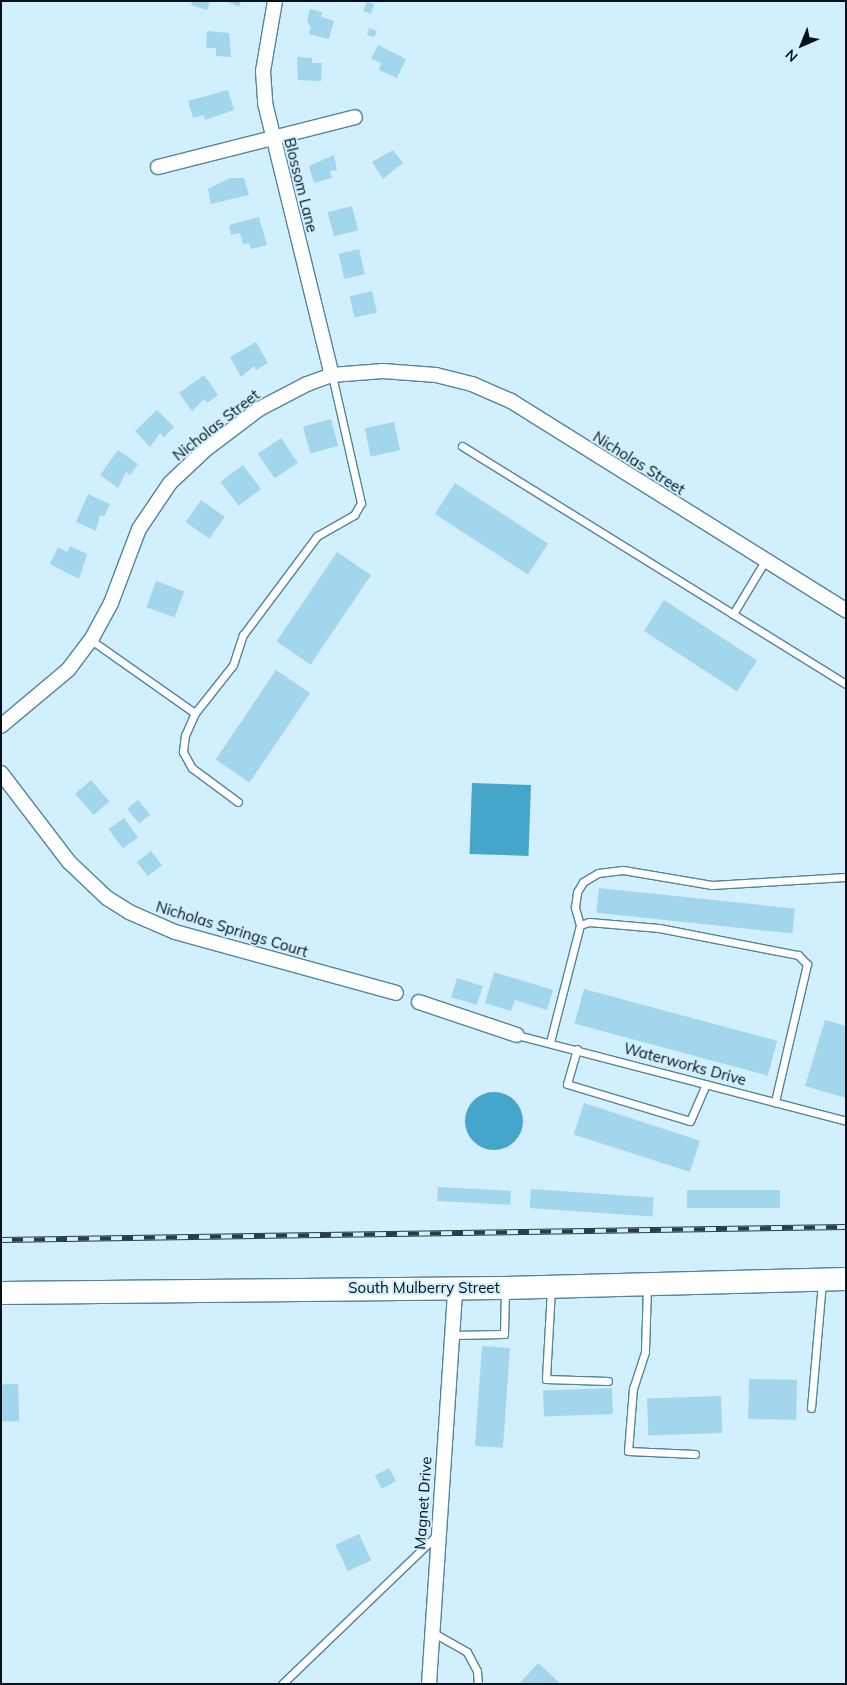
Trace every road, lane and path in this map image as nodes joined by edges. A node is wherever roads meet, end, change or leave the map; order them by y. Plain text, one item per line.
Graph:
1 (275, 1) edge
2 (355, 117) dead end
3 (272, 138) junction
4 (158, 167) dead end
5 (332, 375) junction
6 (462, 446) dead end
7 (765, 561) junction
8 (846, 610) edge
9 (733, 614) junction
10 (91, 640) junction
11 (846, 684) edge
12 (195, 713) junction
13 (1, 726) edge
14 (1, 773) edge
15 (238, 802) dead end
16 (846, 878) edge
17 (580, 925) junction
18 (396, 993) dead end
19 (419, 1002) dead end
20 (517, 1035) joint
21 (550, 1042) junction
22 (577, 1049) junction
23 (706, 1084) junction
24 (775, 1102) junction
25 (846, 1121) edge
26 (846, 1279) edge
27 (822, 1280) junction
28 (647, 1284) junction
29 (551, 1286) junction
30 (454, 1288) junction
31 (505, 1288) junction
32 (1, 1293) edge
33 (453, 1330) junction
34 (608, 1380) dead end
35 (811, 1408) dead end
36 (695, 1454) dead end
37 (437, 1535) junction
38 (430, 1631) junction
39 (282, 1684) edge
40 (429, 1684) edge
41 (478, 1684) edge

1 - 3 street, Blossom Lane
2 - 3 street
3 - 4 street
3 - 5 street, Blossom Lane
5 - 7 street, Nicholas Street
5 - 10 street, Nicholas Street
5 - 12 lane
6 - 9 lane
7 - 8 street, Nicholas Street
7 - 9 lane
9 - 11 lane
10 - 12 lane
10 - 13 street, Nicholas Street
12 - 15 lane
14 - 18 street, Nicholas Springs Court
16 - 17 lane
17 - 21 lane
17 - 24 lane
19 - 20 street
20 - 21 lane, Waterworks Drive
21 - 22 lane, Waterworks Drive
22 - 23 lane, Waterworks Drive
22 - 23 lane
23 - 24 lane, Waterworks Drive
24 - 25 lane, Waterworks Drive
26 - 27 main road, South Mulberry Street
27 - 28 main road, South Mulberry Street
27 - 35 lane
28 - 29 main road, South Mulberry Street
28 - 36 lane
29 - 31 main road, South Mulberry Street
29 - 34 lane
30 - 31 main road, South Mulberry Street
30 - 32 main road, South Mulberry Street
30 - 33 street, Magnet Drive
31 - 33 lane
33 - 37 street, Magnet Drive
37 - 38 street, Magnet Drive
37 - 39 lane
38 - 40 street, Magnet Drive
38 - 41 lane

